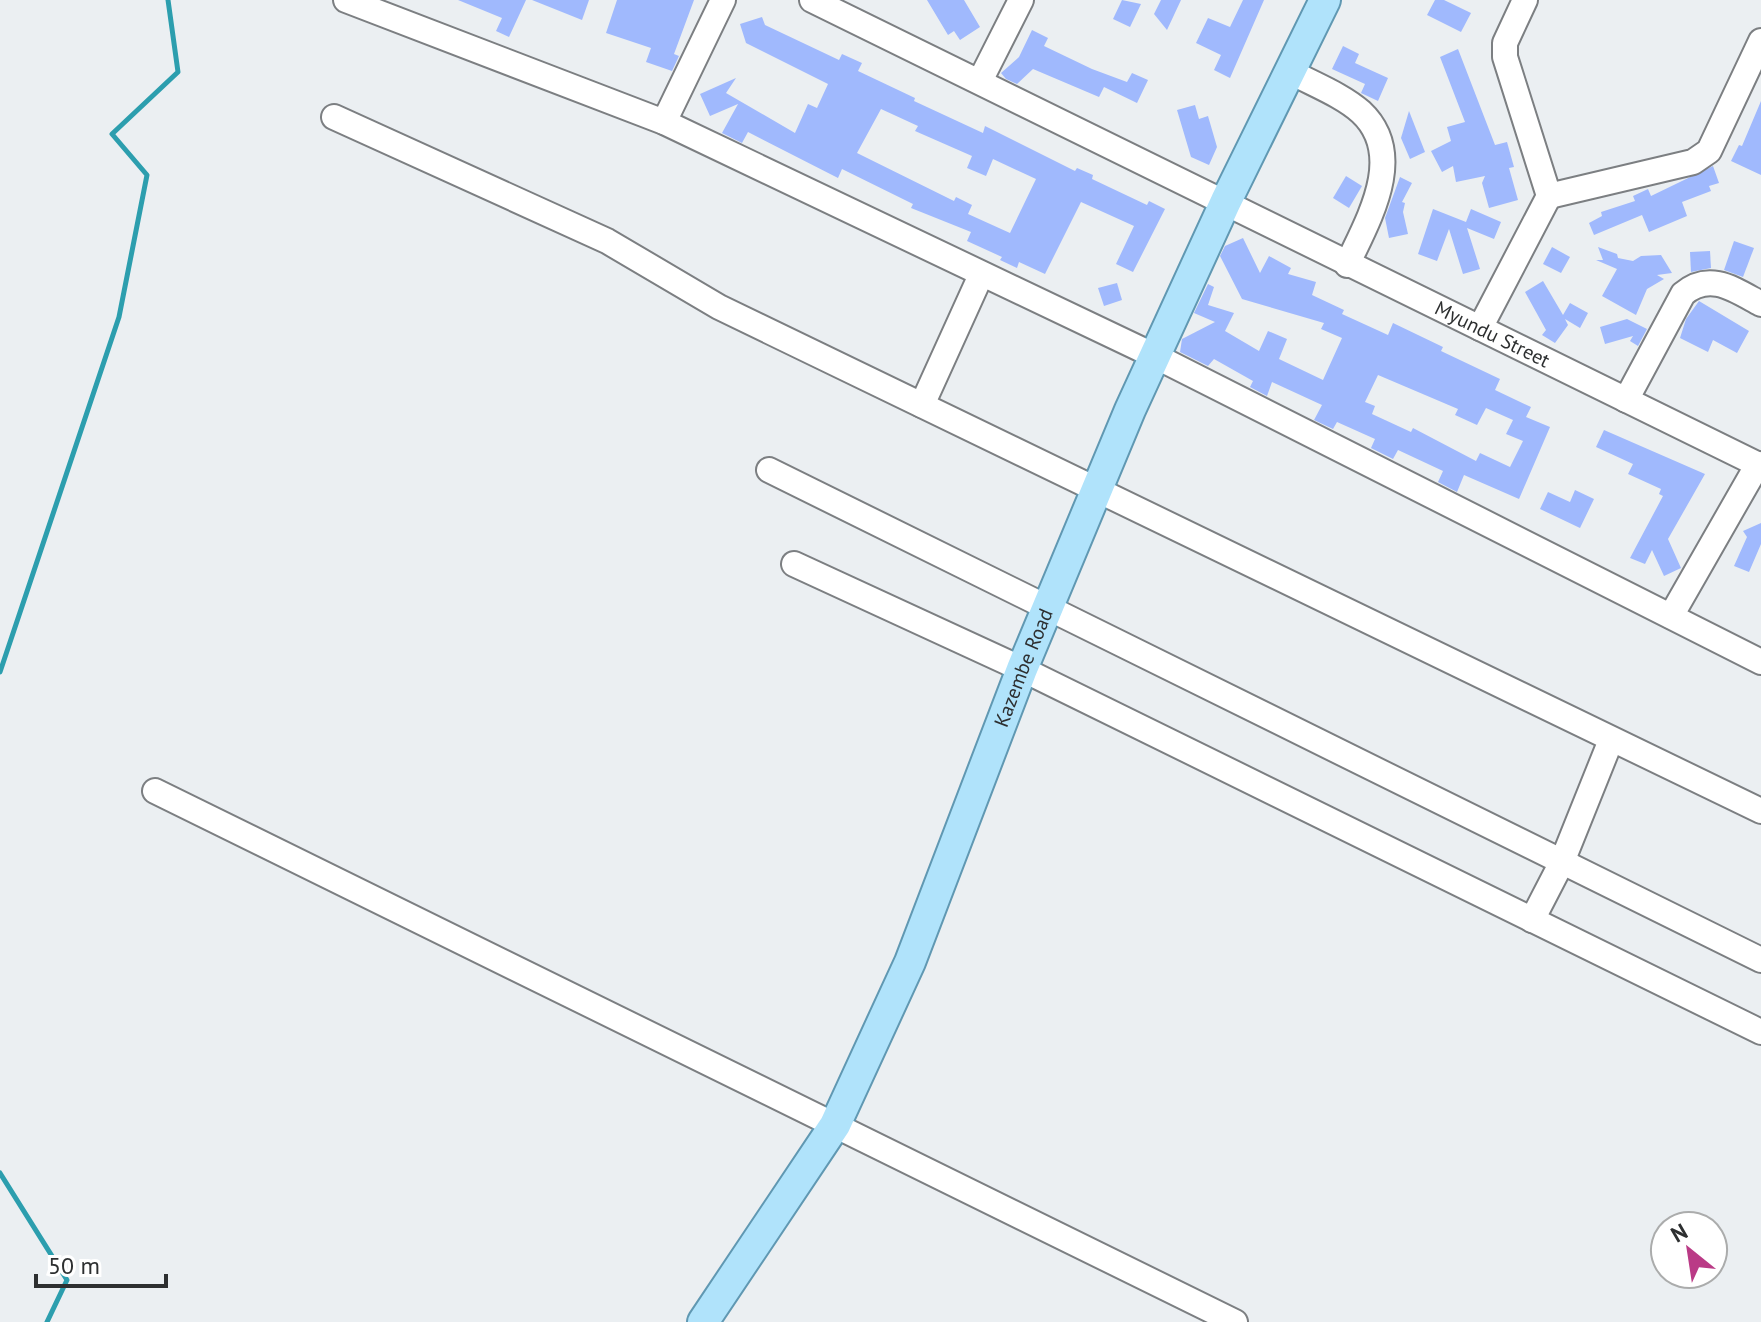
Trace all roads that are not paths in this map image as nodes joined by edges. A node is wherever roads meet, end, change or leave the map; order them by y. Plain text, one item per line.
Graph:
1 (346, 0) edge
2 (723, 0) edge
3 (812, 0) edge
4 (1021, 0) edge
5 (1325, 0) edge
6 (1525, 0) edge
7 (1761, 41) edge
8 (1291, 72) junction
9 (980, 81) junction
10 (334, 117) dead end
11 (664, 122) junction
12 (1549, 196) junction
13 (1226, 201) junction
14 (1347, 265) junction
15 (981, 275) junction
16 (1761, 304) edge
17 (1480, 328) junction
18 (1155, 356) junction
19 (1626, 400) junction
20 (922, 405) junction
21 (1759, 465) edge
22 (769, 470) dead end
23 (1096, 492) junction
24 (794, 564) dead end
25 (1049, 606) junction
26 (1671, 616) junction
27 (1761, 662) edge
28 (1022, 669) junction
29 (1611, 740) junction
30 (155, 791) dead end
31 (1761, 811) edge
32 (1562, 862) junction
33 (1532, 920) junction
34 (1761, 960) edge
35 (1761, 1032) edge
36 (835, 1125) junction
37 (703, 1322) edge
38 (1235, 1322) edge

1 - 11 street
2 - 11 street
3 - 9 street, Myundu Street
4 - 9 street
5 - 8 main road, Kazembe Road
6 - 12 street
7 - 12 street
8 - 13 main road, Kazembe Road
8 - 14 street
9 - 13 street, Myundu Street
10 - 20 street
11 - 15 street
12 - 17 street
13 - 14 street, Myundu Street
13 - 18 main road, Kazembe Road
14 - 17 street, Myundu Street
15 - 18 street
15 - 20 street
16 - 19 street
17 - 19 street, Myundu Street
18 - 23 main road, Kazembe Road
18 - 26 street
19 - 21 street, Myundu Street
20 - 23 street
21 - 26 street
22 - 25 street
23 - 25 main road, Kazembe Road
23 - 29 street
24 - 28 street
25 - 28 main road, Kazembe Road
25 - 32 street
26 - 27 street
28 - 33 street
28 - 36 main road, Kazembe Road
29 - 31 street
29 - 32 street
30 - 36 street
32 - 33 street
32 - 34 street
33 - 35 street
36 - 37 main road, Kazembe Road
36 - 38 street

